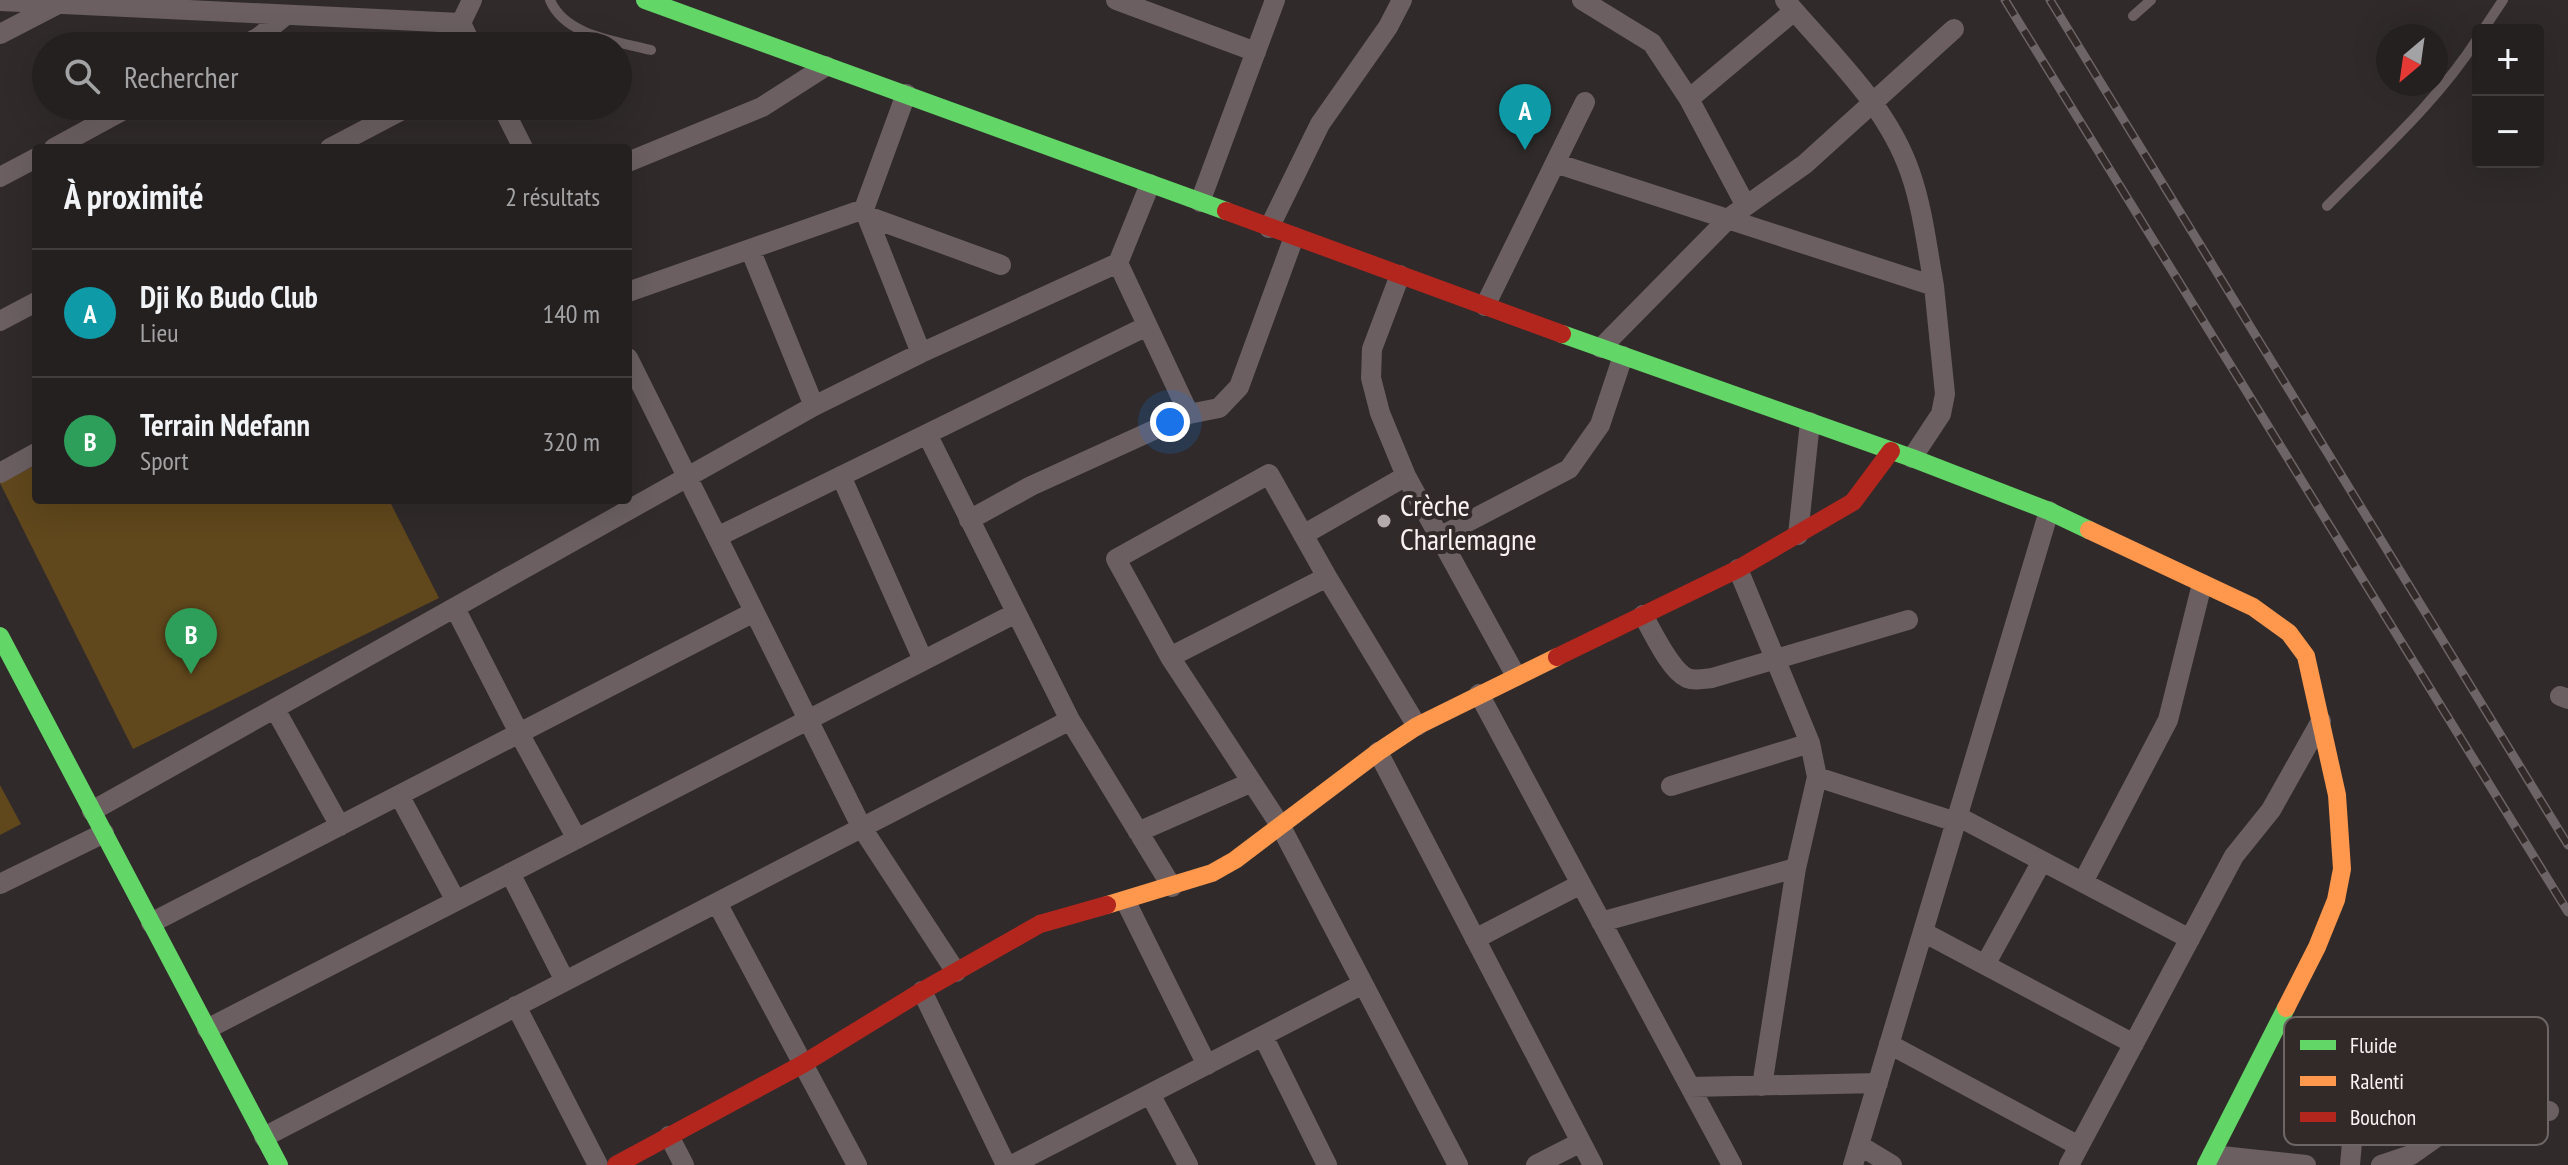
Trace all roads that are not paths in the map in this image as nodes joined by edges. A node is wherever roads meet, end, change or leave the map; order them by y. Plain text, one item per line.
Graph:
1 (472, 0) edge
2 (550, 0) edge
3 (645, 0) edge
4 (1116, 0) edge
5 (1275, 0) edge
6 (1402, 0) edge
7 (1582, 0) edge
8 (2151, 0) edge
9 (2503, 0) edge
10 (0, 1) edge
11 (122, 3) edge
12 (58, 4) junction
13 (1140, 4) edge
14 (1790, 5) edge
15 (286, 15) junction
16 (2133, 16) dead end
17 (461, 23) junction
18 (2487, 24) edge
19 (1954, 29) dead end
20 (265, 32) edge
21 (465, 32) edge
22 (589, 32) edge
23 (0, 34) edge
24 (632, 45) edge
25 (2472, 47) edge
26 (651, 50) dead end
27 (1256, 52) junction
28 (826, 66) junction
29 (906, 94) junction
30 (1689, 99) junction
31 (1585, 102) dead end
32 (1872, 102) junction
33 (105, 120) edge
34 (383, 120) edge
35 (509, 120) edge
36 (61, 144) edge
37 (338, 144) edge
38 (521, 144) edge
39 (32, 160) edge
40 (632, 160) edge
41 (1555, 163) junction
42 (0, 177) edge
43 (1150, 184) junction
44 (1200, 202) junction
45 (2327, 206) dead end
46 (1737, 212) junction
47 (865, 213) junction
48 (1269, 228) junction
49 (1294, 237) junction
50 (750, 249) junction
51 (1118, 263) junction
52 (1001, 265) dead end
53 (1400, 275) junction
54 (1934, 286) junction
55 (632, 291) edge
56 (32, 304) edge
57 (1485, 306) junction
58 (0, 321) edge
59 (1147, 326) junction
60 (1601, 348) junction
61 (921, 353) junction
62 (1623, 356) junction
63 (632, 366) edge
64 (814, 406) junction
65 (1189, 414) junction
66 (1810, 422) junction
67 (927, 434) junction
68 (1891, 451) junction
69 (32, 455) edge
70 (1912, 458) junction
71 (0, 473) edge
72 (841, 476) junction
73 (1406, 476) junction
74 (687, 477) junction
75 (2049, 511) junction
76 (969, 520) junction
77 (1303, 535) junction
78 (1798, 535) junction
79 (717, 537) junction
80 (1439, 537) junction
81 (1738, 569) junction
82 (1327, 577) junction
83 (2202, 584) junction
84 (455, 608) junction
85 (754, 612) junction
86 (1016, 613) junction
87 (1643, 615) junction
88 (1908, 620) dead end
89 (0, 636) edge
90 (1170, 657) junction
91 (1775, 659) junction
92 (923, 660) junction
93 (1516, 676) junction
94 (1479, 694) junction
95 (275, 709) junction
96 (808, 720) junction
97 (1070, 720) junction
98 (2321, 721) junction
99 (1417, 726) junction
100 (519, 733) junction
101 (1810, 743) junction
102 (1378, 752) junction
103 (1817, 777) junction
104 (1252, 782) junction
105 (1671, 786) dead end
106 (399, 795) junction
107 (92, 811) junction
108 (1956, 819) junction
109 (1280, 825) junction
110 (340, 826) junction
111 (862, 828) junction
112 (1138, 832) junction
113 (104, 833) junction
114 (577, 839) junction
115 (2042, 861) junction
116 (1796, 868) junction
117 (510, 873) junction
118 (2083, 882) junction
119 (0, 884) edge
120 (1581, 884) junction
121 (1172, 887) junction
122 (456, 901) junction
123 (1126, 902) junction
124 (717, 903) junction
125 (1601, 922) junction
126 (151, 923) junction
127 (1923, 932) junction
128 (1475, 939) junction
129 (2190, 939) junction
130 (1985, 965) junction
131 (956, 972) junction
132 (565, 981) junction
133 (1363, 984) junction
134 (922, 991) junction
135 (516, 1006) junction
136 (207, 1029) junction
137 (1263, 1036) junction
138 (1889, 1044) junction
139 (2134, 1044) junction
140 (803, 1064) junction
141 (1207, 1065) junction
142 (1878, 1083) junction
143 (1762, 1086) junction
144 (1690, 1087) junction
145 (1150, 1094) junction
146 (669, 1136) junction
147 (264, 1137) junction
148 (1581, 1142) junction
149 (2352, 1145) edge
150 (2425, 1145) edge
151 (2079, 1146) junction
152 (1856, 1155) edge
153 (2210, 1162) edge
154 (279, 1165) edge
155 (598, 1165) edge
156 (616, 1165) edge
157 (684, 1165) edge
158 (857, 1165) edge
159 (1006, 1165) edge
160 (1012, 1165) edge
161 (1188, 1165) edge
162 (1327, 1165) edge
163 (1458, 1165) edge
164 (1536, 1165) edge
165 (1593, 1165) edge
166 (1732, 1165) edge
167 (1892, 1165) edge
168 (2069, 1165) edge
169 (2306, 1165) edge
170 (2350, 1165) edge
171 (2381, 1165) edge

1 - 17 street
2 - 22 lane
3 - 28 street
4 - 13 street
5 - 27 street
6 - 48 street
7 - 30 street
8 - 16 lane
9 - 18 lane
10 - 12 street
11 - 12 street
11 - 15 street
12 - 23 street
13 - 27 street
14 - 30 street
14 - 32 street
15 - 17 street
15 - 20 street
17 - 21 street
19 - 32 street
24 - 26 lane
25 - 45 lane
27 - 44 street
28 - 29 street
28 - 40 street
29 - 43 street
29 - 47 street
30 - 46 street
31 - 41 street
32 - 46 street
32 - 54 street
33 - 36 street
34 - 37 street
35 - 38 street
39 - 42 street
41 - 46 street
41 - 57 street
43 - 44 street
43 - 51 street
44 - 48 street
46 - 54 street
46 - 60 street
47 - 50 street
47 - 52 street
47 - 61 street
48 - 49 street
49 - 53 street
49 - 65 street
50 - 55 street
50 - 64 street
51 - 59 street
51 - 61 street
53 - 57 street
53 - 73 street
54 - 70 street
56 - 58 street
57 - 60 street
59 - 65 street
59 - 67 street
60 - 62 street
61 - 64 street
62 - 66 street
62 - 80 street
63 - 74 street
64 - 74 street
65 - 76 street
66 - 68 street
66 - 78 street
67 - 72 street
67 - 76 street
68 - 70 street
68 - 78 street
69 - 71 street
70 - 75 street
72 - 79 street
72 - 92 street
73 - 77 street
73 - 80 street
74 - 79 street
74 - 84 street
75 - 83 street
75 - 108 street
76 - 86 street
77 - 82 street
77 - 90 street
78 - 81 street
79 - 85 street
80 - 93 street
81 - 87 street
81 - 91 street
82 - 90 street
82 - 99 street
83 - 98 street
83 - 118 street
84 - 95 street
84 - 100 street
85 - 96 street
85 - 100 street
86 - 92 street
86 - 97 street
87 - 91 street
87 - 93 street
88 - 91 street
89 - 107 street
90 - 104 street
91 - 101 street
92 - 96 street
93 - 94 street
94 - 99 street
94 - 120 street
95 - 107 street
95 - 110 street
96 - 111 street
96 - 114 street
97 - 111 street
97 - 112 street
98 - 129 street
98 - 153 street
99 - 102 street
100 - 106 street
100 - 114 street
101 - 103 street
101 - 105 street
102 - 109 street
102 - 128 street
103 - 108 street
103 - 116 street
104 - 109 street
104 - 112 street
106 - 110 street
106 - 122 street
107 - 113 street
108 - 115 street
108 - 127 street
109 - 121 street
109 - 133 street
110 - 126 street
111 - 124 street
111 - 131 street
112 - 121 street
113 - 119 street
113 - 126 street
114 - 117 street
115 - 118 street
115 - 130 street
116 - 125 street
116 - 143 street
117 - 122 street
117 - 132 street
118 - 129 street
120 - 125 street
120 - 128 street
121 - 123 street
122 - 136 street
123 - 131 street
123 - 141 street
124 - 132 street
124 - 140 street
125 - 144 street
126 - 136 street
127 - 130 street
127 - 138 street
128 - 148 street
129 - 139 street
130 - 139 street
131 - 134 street
132 - 135 street
133 - 137 street
133 - 163 street
134 - 140 street
134 - 159 street
135 - 147 street
135 - 155 street
136 - 147 street
137 - 141 street
137 - 162 street
138 - 142 street
138 - 151 street
139 - 151 street
140 - 146 street
140 - 158 street
141 - 145 street
142 - 143 street
142 - 152 street
143 - 144 street
144 - 166 street
145 - 160 street
145 - 161 street
146 - 156 street
146 - 157 street
147 - 154 street
148 - 164 street
148 - 165 street
149 - 170 street
150 - 171 street
151 - 168 street
152 - 167 street
153 - 169 street

